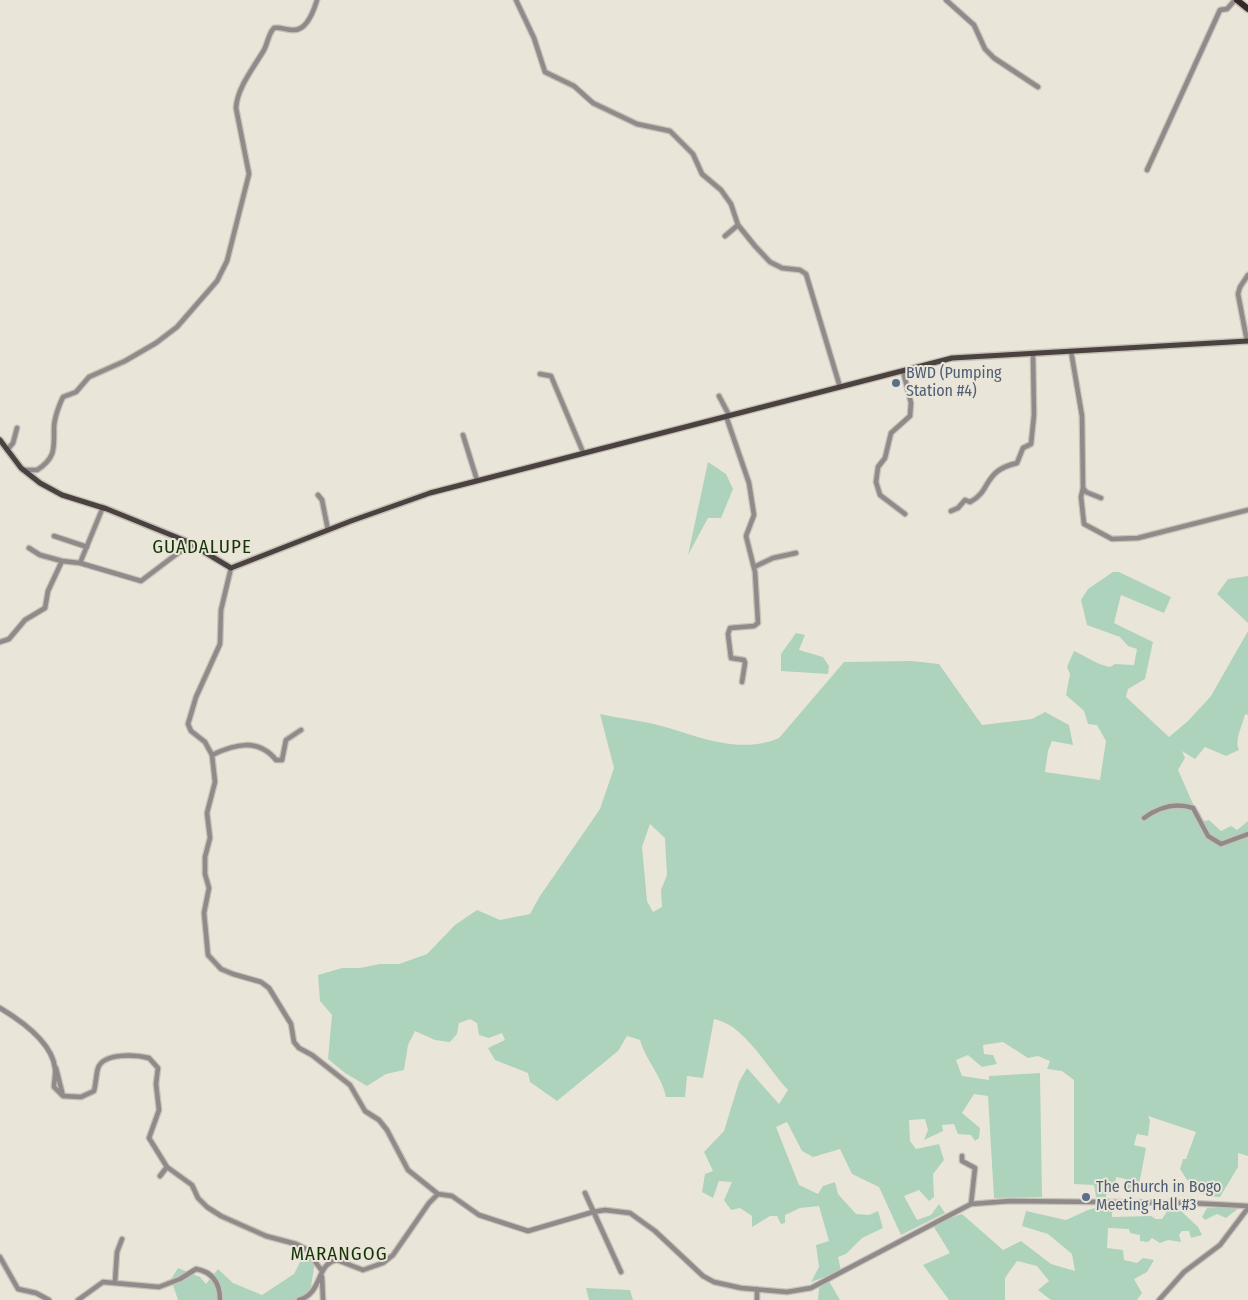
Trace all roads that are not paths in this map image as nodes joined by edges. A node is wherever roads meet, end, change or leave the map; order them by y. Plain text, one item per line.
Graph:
1 (317, 0) edge
2 (516, 0) edge
3 (946, 0) edge
4 (1236, 0) edge
5 (1248, 9) edge
6 (1038, 87) dead end
7 (1147, 170) dead end
8 (738, 225) junction
9 (725, 236) dead end
10 (1248, 275) edge
11 (1248, 341) edge
12 (1071, 351) junction
13 (1033, 354) junction
14 (903, 371) junction
15 (540, 374) dead end
16 (840, 387) junction
17 (719, 396) dead end
18 (728, 416) junction
19 (17, 428) dead end
20 (463, 435) dead end
21 (0, 440) edge
22 (7, 450) junction
23 (583, 452) junction
24 (23, 470) junction
25 (477, 480) junction
26 (1083, 488) junction
27 (318, 495) dead end
28 (1101, 498) dead end
29 (103, 508) junction
30 (1248, 510) edge
31 (951, 511) dead end
32 (905, 514) dead end
33 (328, 530) junction
34 (54, 536) dead end
35 (194, 545) junction
36 (87, 547) junction
37 (29, 548) dead end
38 (796, 553) dead end
39 (62, 561) junction
40 (80, 563) junction
41 (754, 567) junction
42 (231, 568) junction
43 (0, 642) edge
44 (742, 682) dead end
45 (301, 730) dead end
46 (212, 756) junction
47 (1144, 818) dead end
48 (1248, 834) edge
49 (0, 1008) edge
50 (55, 1066) junction
51 (63, 1096) junction
52 (962, 1156) dead end
53 (167, 1168) junction
54 (160, 1176) dead end
55 (584, 1193) dead end
56 (438, 1194) junction
57 (971, 1204) junction
58 (1248, 1207) edge
59 (593, 1212) junction
60 (122, 1239) dead end
61 (0, 1257) edge
62 (621, 1272) dead end
63 (322, 1273) junction
64 (115, 1282) junction
65 (757, 1289) junction
66 (49, 1300) edge
67 (78, 1300) edge
68 (220, 1300) edge
69 (299, 1300) edge
70 (323, 1300) edge
71 (757, 1300) edge
72 (1159, 1300) edge

1 - 24 street
2 - 8 street
3 - 6 street
4 - 5 highway
4 - 7 street
8 - 9 street
8 - 16 street
10 - 11 street
11 - 12 main road
12 - 13 main road
12 - 26 street
13 - 14 main road
13 - 31 street
14 - 16 main road
14 - 32 street
15 - 23 street
16 - 18 main road
17 - 18 street
18 - 23 main road
18 - 41 street
19 - 22 street
20 - 25 street
21 - 22 main road
22 - 24 main road
23 - 25 main road
24 - 29 main road
25 - 33 main road
26 - 28 street
26 - 30 street
27 - 33 street
29 - 35 main road
29 - 36 street
33 - 42 main road
34 - 36 street
35 - 40 street
35 - 42 main road
36 - 40 street
37 - 39 street
38 - 41 street
39 - 40 street
39 - 43 street
41 - 44 street
42 - 46 street
45 - 46 street
46 - 56 street
47 - 48 street
49 - 50 street
50 - 51 street
50 - 51 street
51 - 53 street
52 - 57 street
53 - 54 street
53 - 63 street
55 - 59 street
56 - 59 street
56 - 63 street
57 - 58 street
57 - 65 street
58 - 72 street
59 - 62 street
59 - 65 street
60 - 64 street
61 - 66 street
63 - 69 street
63 - 70 street
64 - 67 street
64 - 68 street
65 - 71 street

